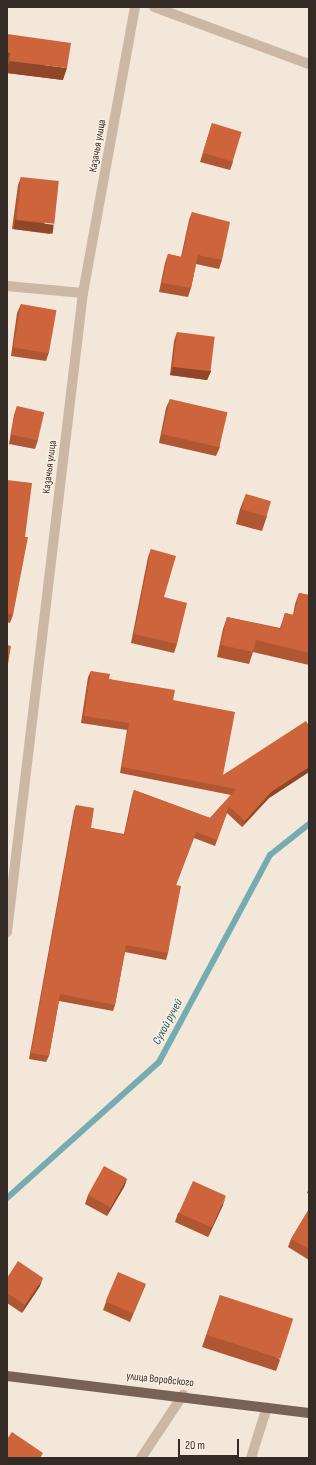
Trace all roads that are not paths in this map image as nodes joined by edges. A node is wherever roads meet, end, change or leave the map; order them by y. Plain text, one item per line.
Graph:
1 (135, 7) edge
2 (154, 7) edge
3 (309, 64) edge
4 (7, 286) edge
5 (83, 293) junction
6 (7, 932) edge
7 (7, 1376) edge
8 (183, 1395) junction
9 (267, 1407) junction
10 (309, 1413) edge
11 (141, 1458) edge
12 (251, 1458) edge

1 - 5 street, Казачья улица
2 - 3 street
4 - 5 street
5 - 6 street, Казачья улица
7 - 8 main road, улица Воровского
8 - 9 main road, улица Воровского
8 - 11 street
9 - 10 main road, улица Воровского
9 - 12 street

